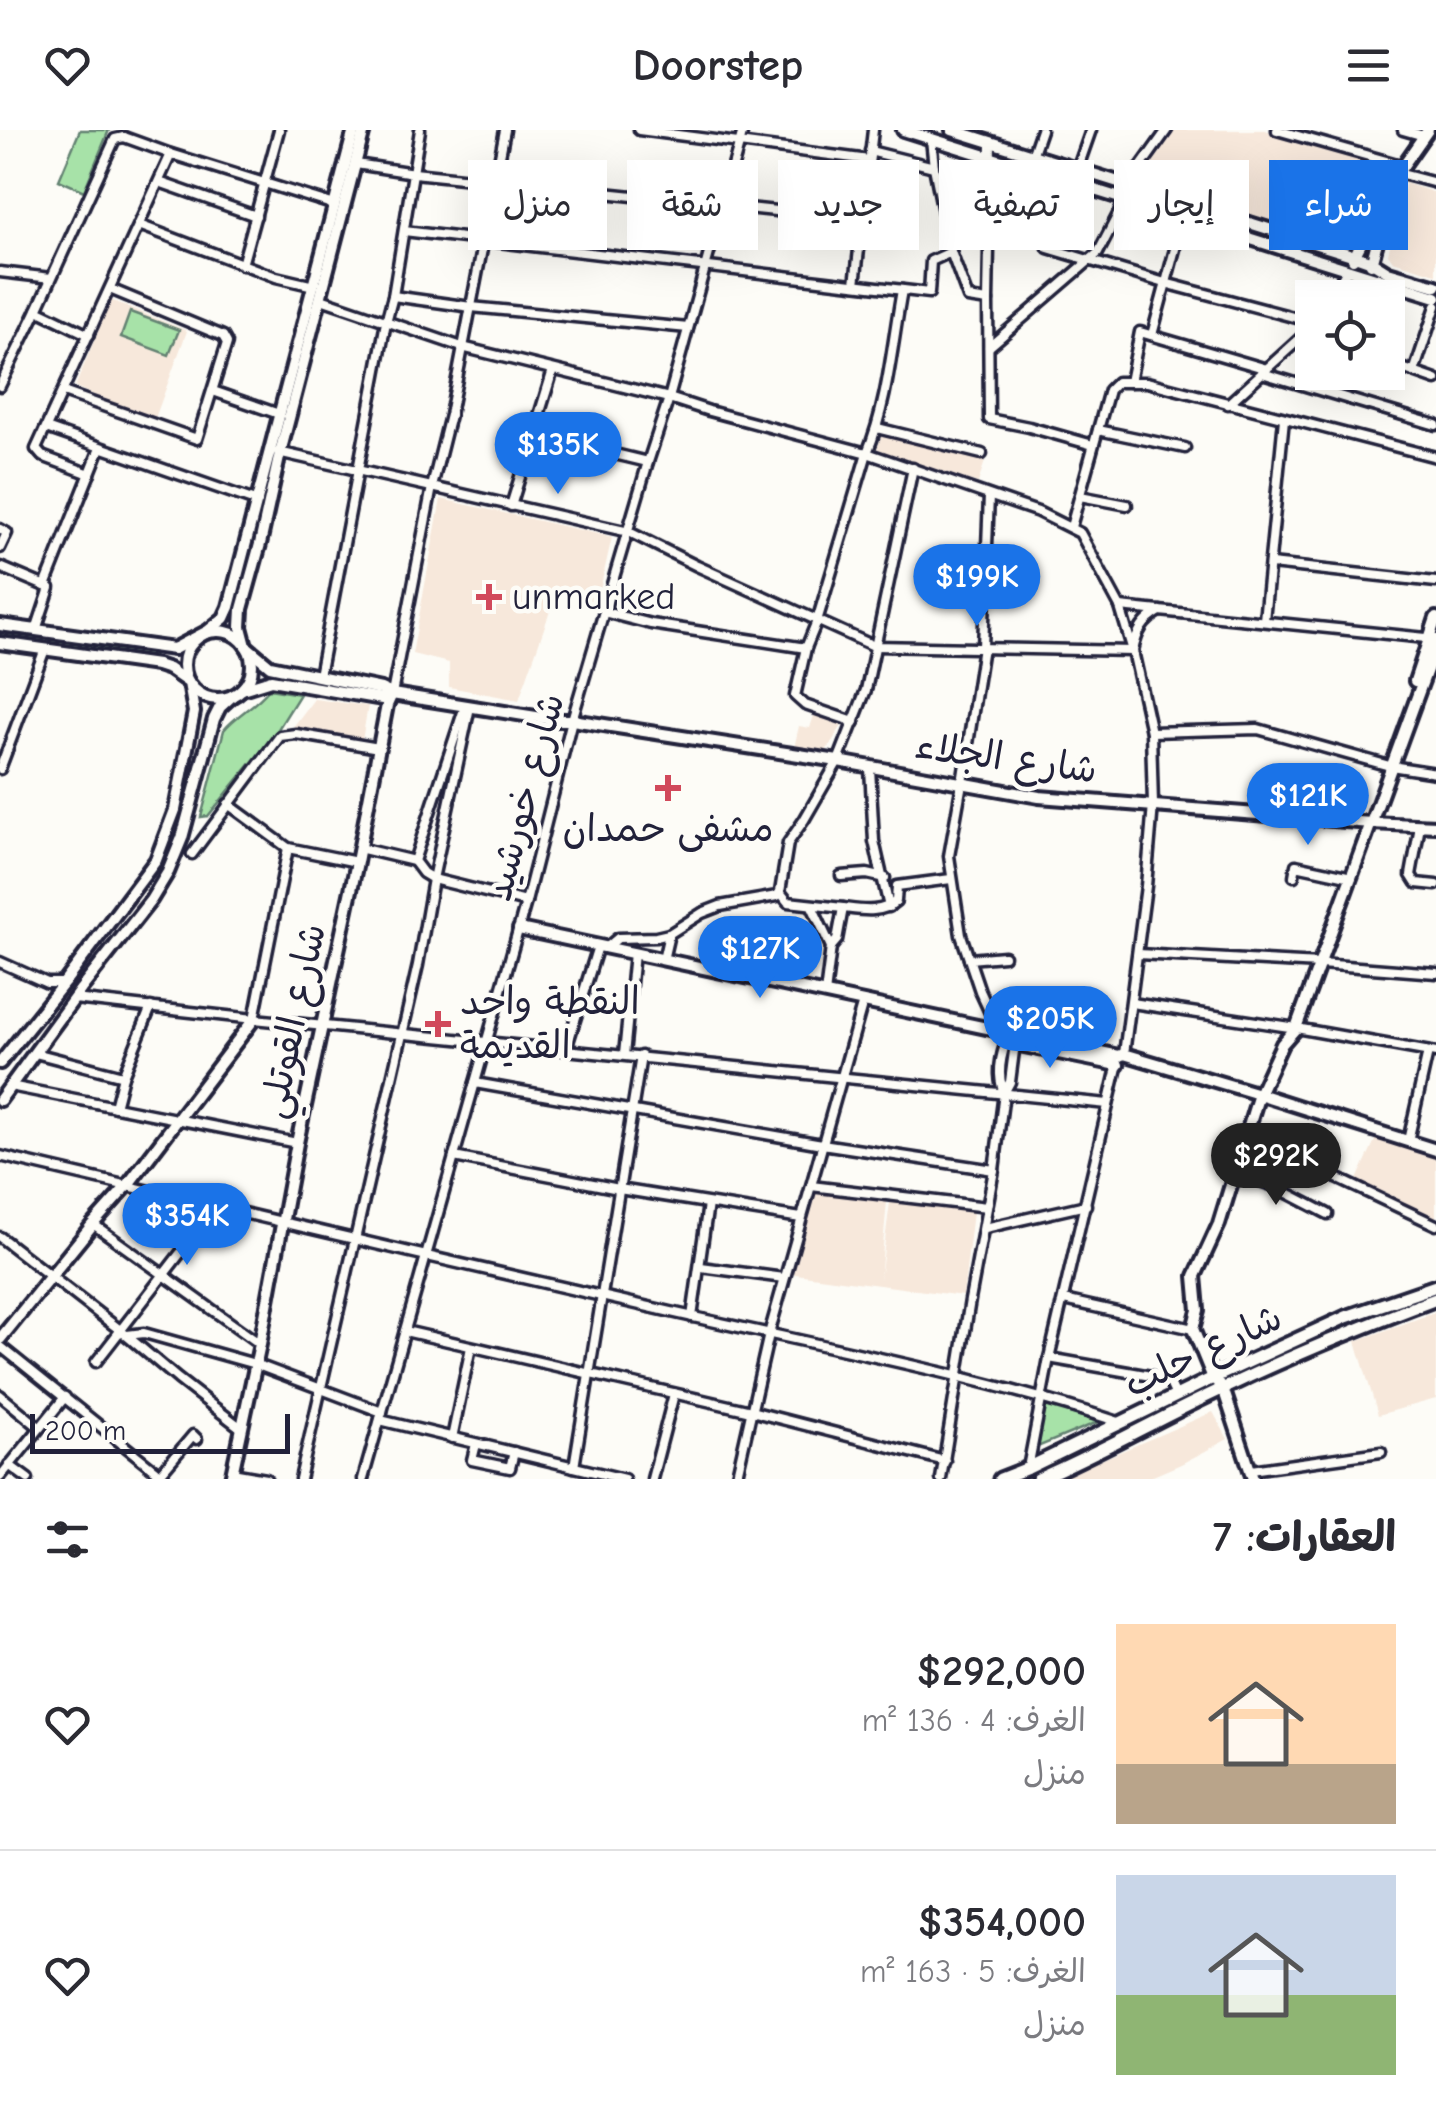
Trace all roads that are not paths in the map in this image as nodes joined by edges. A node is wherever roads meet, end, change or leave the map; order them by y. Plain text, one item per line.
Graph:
1 (148, 130) edge
2 (279, 130) edge
3 (354, 130) edge
4 (364, 130) edge
5 (420, 130) edge
6 (505, 130) edge
7 (639, 130) edge
8 (743, 130) edge
9 (873, 130) edge
10 (902, 130) edge
11 (952, 130) edge
12 (1041, 130) edge
13 (1091, 130) edge
14 (1150, 130) edge
15 (1278, 130) edge
16 (1403, 130) edge
17 (1165, 132) edge
18 (124, 133) edge
19 (1426, 133) edge
20 (931, 139) junction
21 (143, 143) junction
22 (991, 143) junction
23 (738, 144) junction
24 (171, 154) junction
25 (869, 155) junction
26 (1032, 156) junction
27 (991, 158) junction
28 (500, 160) edge
29 (734, 160) edge
30 (868, 160) edge
31 (1045, 160) edge
32 (1080, 160) edge
33 (1145, 160) edge
34 (1373, 160) edge
35 (1407, 160) edge
36 (356, 164) junction
37 (934, 166) junction
38 (1408, 172) edge
39 (414, 173) junction
40 (468, 178) edge
41 (159, 182) junction
42 (266, 184) junction
43 (1436, 184) edge
44 (1114, 197) edge
45 (336, 205) junction
46 (256, 216) junction
47 (1249, 223) edge
48 (139, 224) junction
49 (1114, 224) edge
50 (404, 231) junction
51 (1249, 239) edge
52 (468, 240) edge
53 (482, 250) edge
54 (551, 250) edge
55 (710, 250) edge
56 (859, 250) edge
57 (1055, 250) edge
58 (1174, 250) edge
59 (1358, 250) edge
60 (1375, 250) edge
61 (951, 252) junction
62 (1355, 256) junction
63 (1090, 260) junction
64 (1372, 262) junction
65 (242, 264) junction
66 (705, 268) junction
67 (1348, 269) junction
68 (0, 272) edge
69 (1369, 275) junction
70 (51, 278) junction
71 (1341, 280) edge
72 (1165, 283) junction
73 (318, 284) junction
74 (855, 284) junction
75 (1436, 286) edge
76 (110, 289) junction
77 (902, 290) junction
78 (393, 296) junction
79 (1436, 297) edge
80 (321, 299) junction
81 (988, 301) junction
82 (471, 306) junction
83 (1436, 306) edge
84 (37, 310) junction
85 (1295, 318) edge
86 (386, 322) junction
87 (688, 328) junction
88 (89, 335) junction
89 (1152, 336) junction
90 (1295, 346) edge
91 (462, 347) junction
92 (989, 347) junction
93 (1405, 369) edge
94 (553, 370) junction
95 (1265, 371) junction
96 (1414, 372) junction
97 (1436, 380) edge
98 (1130, 382) junction
99 (0, 386) edge
100 (213, 391) junction
101 (63, 392) junction
102 (669, 398) junction
103 (1228, 404) junction
104 (279, 414) junction
105 (1284, 420) junction
106 (1436, 425) edge
107 (46, 428) junction
108 (877, 428) junction
109 (1098, 430) junction
110 (531, 434) junction
111 (1093, 445) junction
112 (100, 448) junction
113 (1186, 448) dead end
114 (275, 451) junction
115 (867, 454) junction
116 (982, 454) dead end
117 (1436, 457) edge
118 (648, 462) junction
119 (913, 468) junction
120 (359, 471) junction
121 (90, 474) junction
122 (432, 488) junction
123 (989, 496) junction
124 (1080, 496) junction
125 (258, 502) junction
126 (1128, 504) dead end
127 (511, 506) junction
128 (1071, 526) junction
129 (0, 530) edge
130 (629, 532) junction
131 (246, 543) junction
132 (260, 544) junction
133 (0, 548) edge
134 (1271, 564) junction
135 (0, 568) edge
136 (1436, 582) edge
137 (46, 586) junction
138 (1120, 607) junction
139 (1160, 610) junction
140 (604, 612) junction
141 (1436, 618) edge
142 (1264, 620) junction
143 (817, 621) junction
144 (0, 625) edge
145 (36, 630) junction
146 (199, 636) junction
147 (1434, 640) edge
148 (0, 643) edge
149 (246, 646) junction
150 (874, 646) junction
151 (982, 647) junction
152 (806, 648) junction
153 (45, 649) junction
154 (1134, 651) junction
155 (319, 676) junction
156 (189, 683) junction
157 (236, 693) junction
158 (392, 694) junction
159 (467, 706) junction
160 (572, 720) junction
161 (854, 722) junction
162 (1152, 732) junction
163 (378, 748) junction
164 (838, 762) junction
165 (1389, 765) junction
166 (870, 768) junction
167 (0, 770) edge
168 (1436, 773) edge
169 (962, 783) junction
170 (228, 804) junction
171 (1153, 805) junction
172 (1371, 824) junction
173 (1420, 826) junction
174 (1436, 826) edge
175 (288, 848) junction
176 (359, 848) junction
177 (192, 854) dead end
178 (414, 861) junction
179 (358, 862) junction
180 (841, 876) dead end
181 (1294, 876) dead end
182 (1352, 876) junction
183 (883, 877) junction
184 (433, 879) junction
185 (951, 879) junction
186 (1436, 885) edge
187 (897, 886) junction
188 (780, 892) junction
189 (526, 902) junction
190 (812, 906) junction
191 (889, 907) junction
192 (843, 908) junction
193 (519, 929) junction
194 (668, 934) junction
195 (602, 947) junction
196 (831, 948) junction
197 (634, 954) junction
198 (1138, 954) junction
199 (1004, 956) dead end
200 (969, 958) junction
201 (664, 960) junction
202 (0, 962) edge
203 (1320, 964) junction
204 (1436, 974) edge
205 (64, 983) junction
206 (825, 994) junction
207 (74, 999) junction
208 (863, 1002) junction
209 (1132, 1004) junction
210 (151, 1008) junction
211 (254, 1019) junction
212 (323, 1025) junction
213 (1296, 1028) junction
214 (1004, 1031) junction
215 (402, 1034) junction
216 (487, 1041) junction
217 (566, 1049) junction
218 (9, 1052) junction
219 (1432, 1052) edge
220 (35, 1053) junction
221 (624, 1054) junction
222 (642, 1056) junction
223 (1120, 1058) junction
224 (0, 1062) edge
225 (26, 1066) junction
226 (123, 1076) junction
227 (842, 1077) junction
228 (476, 1083) junction
229 (10, 1086) junction
230 (1004, 1093) junction
231 (1259, 1094) junction
232 (0, 1100) edge
233 (1108, 1104) junction
234 (115, 1107) junction
235 (633, 1111) junction
236 (176, 1119) junction
237 (1246, 1136) junction
238 (1408, 1141) junction
239 (297, 1143) junction
240 (822, 1144) junction
241 (1436, 1150) edge
242 (0, 1156) edge
243 (454, 1157) junction
244 (994, 1170) junction
245 (1236, 1173) junction
246 (127, 1186) junction
247 (810, 1186) junction
248 (619, 1189) junction
249 (708, 1204) junction
250 (1086, 1205) junction
251 (216, 1207) junction
252 (987, 1207) junction
253 (1328, 1214) dead end
254 (801, 1218) junction
255 (282, 1222) junction
256 (92, 1224) junction
257 (1436, 1225) edge
258 (984, 1228) junction
259 (0, 1237) edge
260 (354, 1239) junction
261 (426, 1256) junction
262 (700, 1266) junction
263 (164, 1274) junction
264 (51, 1276) junction
265 (784, 1278) junction
266 (1436, 1286) edge
267 (602, 1297) junction
268 (1436, 1299) edge
269 (1064, 1300) junction
270 (692, 1317) junction
271 (1193, 1329) junction
272 (123, 1332) junction
273 (405, 1332) junction
274 (769, 1334) junction
275 (0, 1343) edge
276 (260, 1344) junction
277 (471, 1347) junction
278 (1049, 1358) junction
279 (96, 1362) dead end
280 (255, 1364) junction
281 (590, 1375) junction
282 (958, 1376) junction
283 (1213, 1378) junction
284 (322, 1388) junction
285 (1223, 1388) junction
286 (674, 1394) junction
287 (0, 1395) edge
288 (1042, 1396) junction
289 (1176, 1396) junction
290 (65, 1397) junction
291 (751, 1411) junction
292 (381, 1416) junction
293 (1122, 1422) junction
294 (39, 1427) junction
295 (241, 1428) junction
296 (197, 1438) dead end
297 (452, 1438) junction
298 (476, 1444) junction
299 (514, 1452) junction
300 (1382, 1452) dead end
301 (945, 1461) junction
302 (9, 1465) junction
303 (574, 1467) junction
304 (1028, 1468) junction
305 (584, 1474) edge
306 (1252, 1474) edge
307 (232, 1476) edge
308 (0, 1477) edge
309 (163, 1478) edge
310 (28, 1479) edge
311 (266, 1479) edge
312 (300, 1479) edge
313 (363, 1479) edge
314 (624, 1479) edge
315 (652, 1479) edge
316 (736, 1479) edge
317 (942, 1479) edge
318 (1000, 1479) edge
319 (1038, 1479) edge

1 - 21 street
2 - 42 street
3 - 45 street
4 - 36 street
5 - 39 street
6 - 28 street
7 - 23 street
8 - 23 street, شارع خورشيد
9 - 25 street
10 - 20 street
11 - 22 street
12 - 26 street
13 - 32 street
14 - 17 street
15 - 34 street
16 - 19 street
17 - 33 street
18 - 21 street
18 - 70 street
19 - 35 street
20 - 27 street
20 - 37 street
21 - 24 street
22 - 26 street
22 - 27 street
23 - 25 street
23 - 29 street, شارع خورشيد
24 - 41 street
24 - 42 street
25 - 30 street
25 - 37 street
26 - 31 street
27 - 44 street
27 - 81 street
36 - 39 street
36 - 73 street
37 - 61 street
38 - 43 street
39 - 40 street
39 - 50 street
41 - 46 street
41 - 48 street
42 - 45 street
42 - 46 street
45 - 73 street
46 - 65 street
47 - 62 street
48 - 65 street
48 - 76 street
49 - 63 street
50 - 52 street
50 - 78 street
51 - 67 street
53 - 82 street
54 - 66 street
55 - 66 street, شارع خورشيد
56 - 74 street
57 - 63 street
58 - 72 street
59 - 62 street
60 - 64 street
61 - 77 street
61 - 81 street
62 - 64 street
62 - 67 street
63 - 72 street
63 - 92 street
64 - 69 street
64 - 75 street
65 - 73 street
66 - 74 street
66 - 87 street, شارع خورشيد
67 - 69 street
67 - 71 street
68 - 70 street
69 - 79 street
70 - 84 street
72 - 85 street
72 - 89 street
73 - 80 street
73 - 104 street
74 - 77 street
76 - 88 street
76 - 100 street
77 - 108 street
78 - 82 street
78 - 86 street
80 - 86 street
80 - 114 street
81 - 92 street
82 - 87 street
82 - 91 street
83 - 96 street
84 - 88 street
84 - 99 street
86 - 91 street
86 - 120 street
87 - 102 street, شارع خورشيد
88 - 101 street
89 - 95 street
89 - 98 street
90 - 95 street
91 - 94 street
91 - 122 street
92 - 111 street
93 - 96 street
94 - 102 street
94 - 110 street
95 - 103 street
95 - 106 street
96 - 97 street
98 - 103 street
98 - 109 street
100 - 101 street
100 - 104 street
101 - 107 street
102 - 115 street
102 - 118 street, شارع خورشيد
103 - 105 street
104 - 114 street
105 - 117 street
105 - 134 street
107 - 112 street
107 - 121 street
108 - 115 street
108 - 116 street
109 - 111 street
109 - 113 street
110 - 118 street
110 - 127 street
111 - 124 street
112 - 121 street
112 - 125 street
114 - 120 street
114 - 125 street
114 - 132 street
115 - 119 street
115 - 143 street
118 - 130 street, شارع خورشيد
119 - 123 street
119 - 150 street
120 - 122 street
120 - 155 street
121 - 137 street
122 - 127 street
122 - 158 street
123 - 128 street
123 - 151 street
124 - 126 street
124 - 128 street
125 - 131 street
127 - 130 street
128 - 138 street
129 - 133 street
130 - 140 street, شارع خورشيد
130 - 143 street
131 - 132 street
131 - 146 street
132 - 149 street
134 - 136 street
134 - 142 street
135 - 137 street
137 - 145 street
138 - 139 street
138 - 154 street
139 - 142 street
139 - 154 street
140 - 152 street
140 - 160 street, شارع خورشيد
141 - 147 street
142 - 147 street
143 - 150 street
143 - 152 street
144 - 145 street
145 - 146 street
146 - 149 street
146 - 156 street
147 - 165 street
148 - 153 street
149 - 155 street
149 - 157 street
150 - 151 street
150 - 161 street
151 - 154 street
151 - 169 street
152 - 161 street
153 - 156 street
153 - 167 street
154 - 162 street
155 - 158 street
156 - 157 street
156 - 205 street
157 - 158 street
157 - 207 street
158 - 159 street, شارع الجلاء
158 - 163 street, شارع القوتلي
159 - 160 street, شارع الجلاء
159 - 178 street
159 - 184 street
160 - 164 street, شارع الجلاء
160 - 189 street, شارع خورشيد
161 - 164 street
162 - 165 street
162 - 171 street
163 - 170 street
163 - 176 street, شارع القوتلي
164 - 166 street, شارع الجلاء
164 - 188 street
165 - 168 street
165 - 172 street
166 - 169 street, شارع الجلاء
166 - 183 street
169 - 171 street, شارع الجلاء
169 - 185 street
170 - 175 street
170 - 177 street
171 - 172 street, شارع الجلاء
171 - 198 street
172 - 173 street, شارع الجلاء
172 - 182 street
173 - 174 street, شارع الجلاء
173 - 186 street
175 - 179 street
175 - 211 street
176 - 178 street
176 - 179 street, شارع القوتلي
178 - 184 street
179 - 212 street, شارع القوتلي
180 - 183 street
181 - 182 street
182 - 203 street
183 - 187 street
183 - 191 street
184 - 189 street
184 - 215 street
185 - 187 street
185 - 200 street
187 - 191 street
188 - 190 street
188 - 194 street
189 - 193 street, شارع خورشيد
190 - 192 street
190 - 196 street
191 - 192 street
192 - 196 street
193 - 195 street
193 - 216 street, شارع خورشيد
194 - 195 street
194 - 201 street
195 - 197 street
195 - 217 street
196 - 206 street
197 - 201 street
197 - 221 street
198 - 203 street
198 - 209 street
199 - 200 street
200 - 214 street
201 - 206 street
202 - 205 street
203 - 204 street
203 - 213 street
205 - 218 street
206 - 208 street
207 - 210 street
207 - 220 street
208 - 214 street
208 - 227 street
209 - 213 street
209 - 223 street
210 - 211 street
210 - 226 street
211 - 212 street
211 - 236 street
212 - 215 street
212 - 239 street, شارع القوتلي
213 - 219 street
213 - 231 street
214 - 223 street
214 - 230 street
215 - 216 street
215 - 260 street
216 - 217 street
216 - 228 street, شارع خورشيد
217 - 221 street
218 - 224 street
218 - 225 street
219 - 238 street
220 - 225 street
220 - 226 street
221 - 222 street
222 - 227 street
222 - 235 street
223 - 231 street
223 - 233 street
225 - 229 street
226 - 234 street
227 - 230 street
227 - 240 street
228 - 235 street
228 - 243 street, شارع خورشيد
229 - 232 street
229 - 234 street
230 - 233 street
230 - 244 street
231 - 237 street
231 - 238 street
233 - 250 street
234 - 236 street
235 - 240 street
235 - 248 street
236 - 239 street
236 - 246 street
237 - 245 street
237 - 257 street
238 - 241 street
239 - 255 street, شارع القوتلي
240 - 244 street
240 - 247 street
242 - 246 street
243 - 248 street
243 - 261 street, شارع خورشيد
244 - 252 street
245 - 253 street
245 - 271 street
246 - 251 street
246 - 256 street
247 - 252 street
247 - 254 street
248 - 249 street
248 - 267 street
249 - 254 street
249 - 262 street
250 - 258 street
250 - 269 street
251 - 255 street
251 - 263 street
252 - 258 street
254 - 265 street
255 - 260 street
255 - 276 street, شارع القوتلي
256 - 263 street
256 - 264 street
258 - 282 street
259 - 264 street
260 - 261 street
260 - 284 street
261 - 267 street
261 - 273 street, شارع خورشيد
262 - 265 street
262 - 270 street
263 - 272 street
263 - 276 street
264 - 272 street
264 - 275 street
265 - 274 street
266 - 283 main road, شارع حلب
267 - 270 street
267 - 281 street
268 - 285 main road, شارع حلب
269 - 271 street
269 - 278 street
270 - 274 street
271 - 283 street
272 - 279 street
272 - 280 street
272 - 295 street
273 - 277 street
273 - 292 street, شارع خورشيد
274 - 282 street
274 - 291 street
275 - 290 street
276 - 280 street, شارع القوتلي
277 - 281 street
277 - 297 street
278 - 288 street
278 - 289 street
280 - 284 street
280 - 295 street, شارع القوتلي
281 - 286 street
281 - 303 street
282 - 288 street
282 - 301 street
283 - 285 street
283 - 289 main road, شارع حلب
284 - 292 street
284 - 312 street
285 - 306 street
285 - 319 main road, شارع حلب
286 - 291 street
286 - 315 street
287 - 294 street
288 - 293 street
288 - 304 street
289 - 293 main road, شارع حلب
290 - 294 street
290 - 309 street
291 - 301 street
291 - 316 street
292 - 297 street
292 - 313 street, شارع خورشيد
293 - 304 main road, شارع حلب
294 - 302 street
295 - 307 street, شارع القوتلي
296 - 309 street
297 - 298 street
298 - 299 street
298 - 299 street
299 - 303 street
300 - 306 street
301 - 317 street
302 - 308 street
302 - 310 street
303 - 305 street
304 - 318 main road, شارع حلب
305 - 314 street
307 - 311 street

